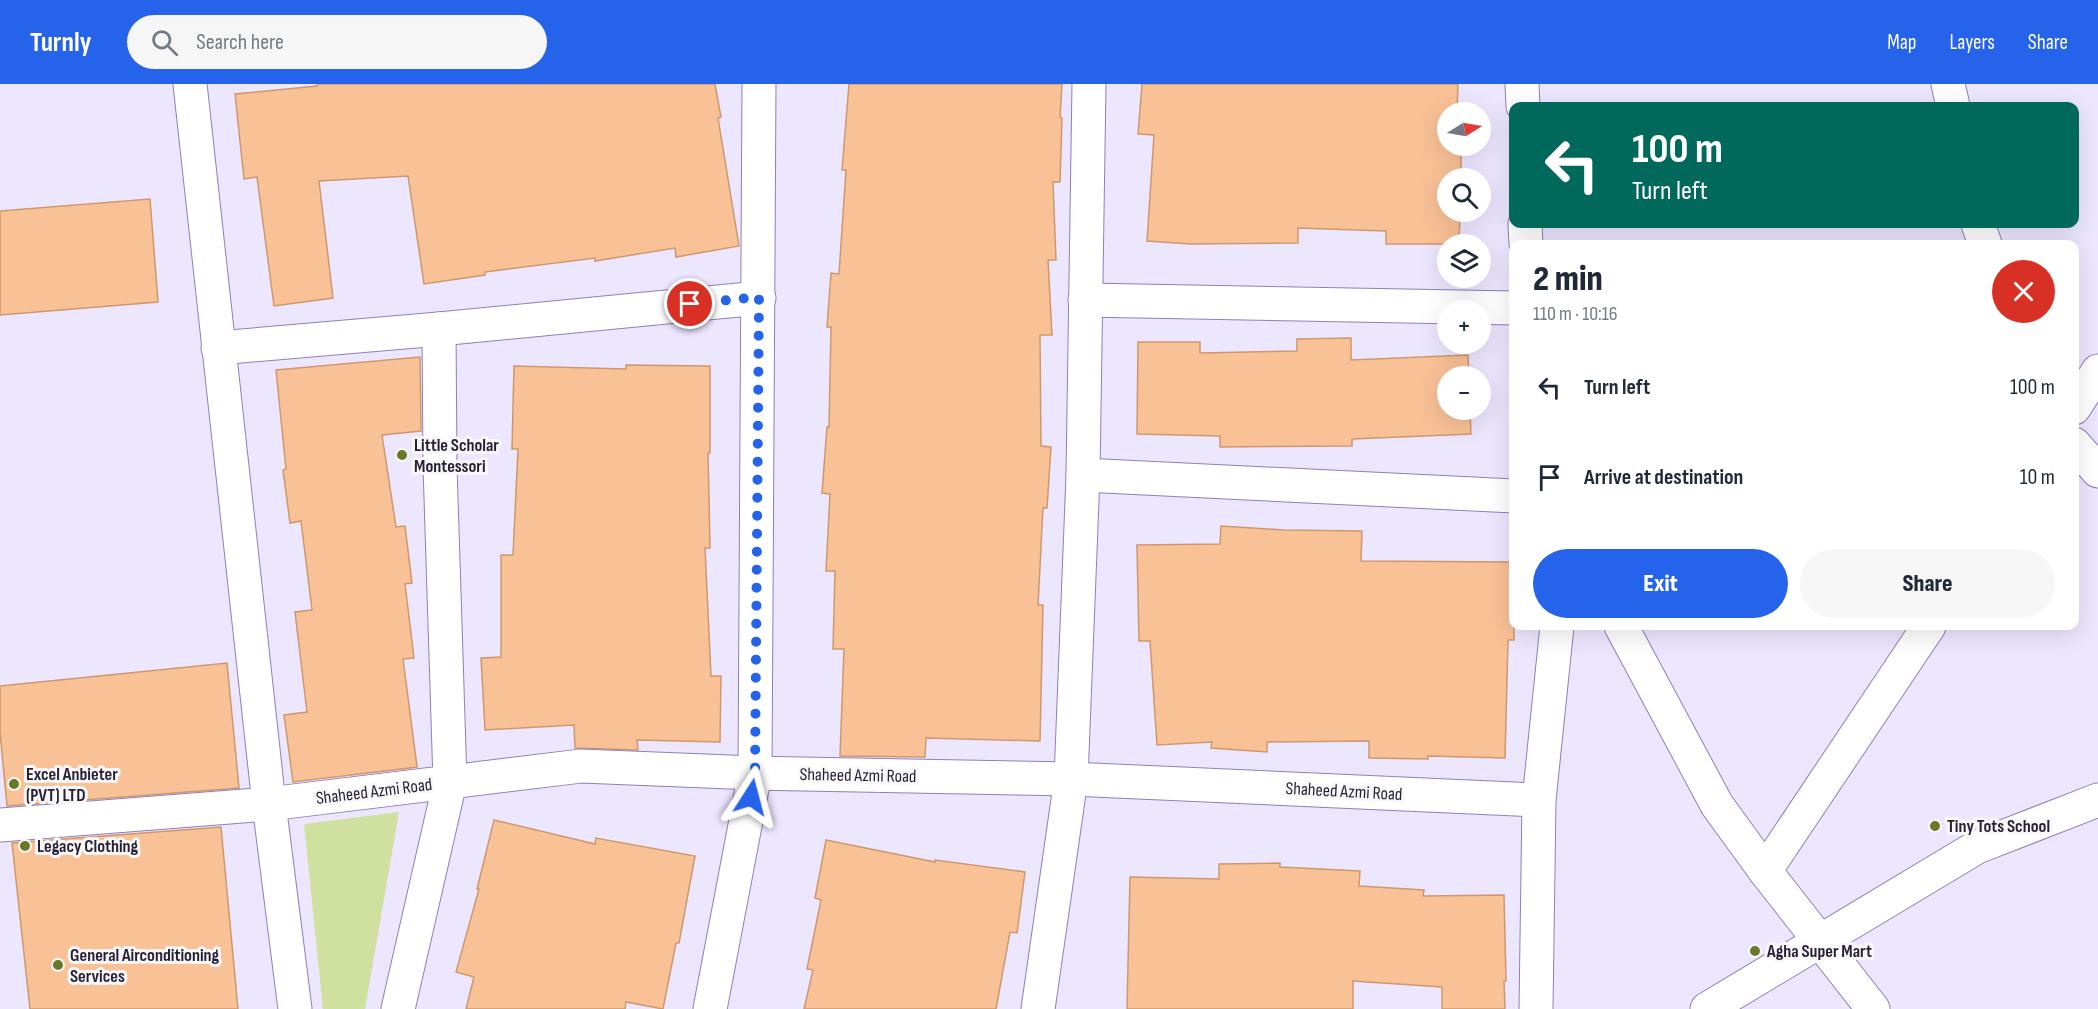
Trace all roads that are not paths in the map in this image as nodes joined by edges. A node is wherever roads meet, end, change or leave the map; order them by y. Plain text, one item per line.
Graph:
1 (190, 84) edge
2 (759, 84) edge
3 (1089, 84) edge
4 (1522, 84) edge
5 (1948, 84) edge
6 (1522, 102) edge
7 (1952, 102) edge
8 (759, 297) junction
9 (1085, 300) junction
10 (1509, 308) edge
11 (439, 329) junction
12 (218, 348) junction
13 (2098, 371) edge
14 (2079, 400) edge
15 (2079, 450) edge
16 (2098, 471) edge
17 (1083, 476) junction
18 (1509, 496) edge
19 (1557, 630) edge
20 (1623, 630) edge
21 (1926, 630) edge
22 (755, 774) junction
23 (1071, 779) junction
24 (450, 782) junction
25 (1539, 800) junction
26 (2098, 800) edge
27 (269, 804) junction
28 (0, 825) edge
29 (1765, 871) junction
30 (1821, 941) junction
31 (295, 1009) edge
32 (398, 1009) edge
33 (711, 1009) edge
34 (1038, 1009) edge
35 (1536, 1009) edge
36 (1707, 1009) edge
37 (1873, 1009) edge

1 - 12 street
2 - 8 street
3 - 9 street
4 - 6 street
5 - 7 street
8 - 11 street
8 - 22 street
9 - 10 street
9 - 17 street
11 - 12 street
11 - 24 street
12 - 27 street
13 - 14 street
15 - 16 street
17 - 18 street
17 - 23 street
19 - 25 street
20 - 29 street
21 - 29 street
22 - 23 street, Shaheed Azmi Road
22 - 24 street, Shaheed Azmi Road
22 - 33 street
23 - 25 street, Shaheed Azmi Road
23 - 34 street
24 - 27 street, Shaheed Azmi Road
24 - 32 street
25 - 35 street
26 - 30 street
27 - 28 street, Shaheed Azmi Road
27 - 31 street
29 - 30 street
30 - 36 street
30 - 37 street

